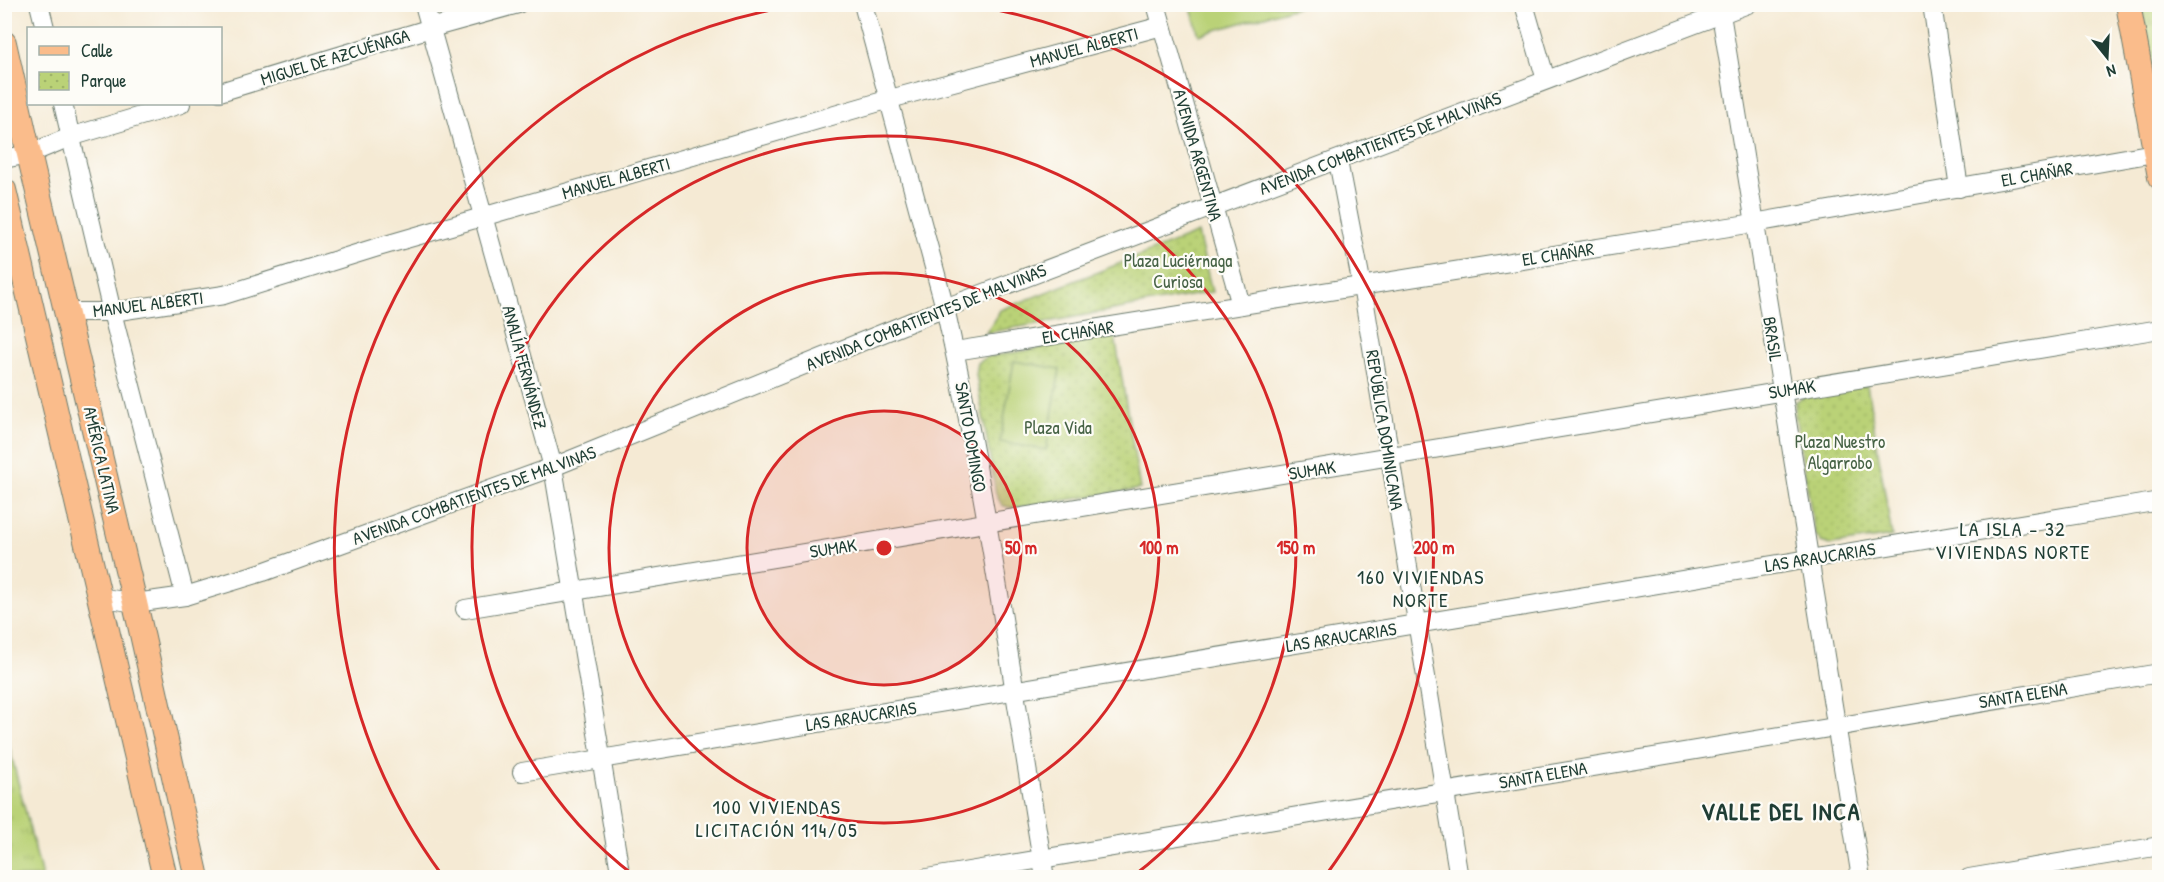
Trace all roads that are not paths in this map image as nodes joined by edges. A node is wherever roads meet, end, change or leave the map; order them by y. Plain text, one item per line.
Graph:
1 (39, 4) edge
2 (424, 4) edge
3 (518, 4) edge
4 (863, 4) edge
5 (1156, 4) edge
6 (1524, 4) edge
7 (1748, 4) edge
8 (1932, 4) edge
9 (2128, 4) edge
10 (1721, 14) junction
11 (1162, 26) junction
12 (45, 27) edge
13 (431, 28) junction
14 (4, 43) edge
15 (1546, 80) junction
16 (222, 91) edge
17 (890, 99) junction
18 (63, 105) edge
19 (178, 105) edge
20 (70, 137) junction
21 (2158, 153) edge
22 (29, 154) junction
23 (4, 159) edge
24 (1338, 160) junction
25 (2160, 177) edge
26 (1959, 188) junction
27 (4, 190) edge
28 (1213, 206) junction
29 (483, 216) junction
30 (1754, 223) junction
31 (1362, 286) junction
32 (1241, 305) junction
33 (945, 308) junction
34 (67, 312) junction
35 (112, 312) junction
36 (2160, 329) edge
37 (955, 351) junction
38 (1781, 391) junction
39 (1390, 457) junction
40 (552, 467) junction
41 (2160, 501) edge
42 (986, 523) junction
43 (1808, 559) junction
44 (573, 591) junction
45 (185, 596) junction
46 (99, 597) junction
47 (135, 603) junction
48 (465, 609) dead end
49 (1417, 624) junction
50 (2160, 673) edge
51 (1014, 691) junction
52 (1836, 725) junction
53 (602, 759) junction
54 (522, 772) dead end
55 (1444, 792) junction
56 (2160, 846) edge
57 (1042, 859) junction
58 (165, 878) edge
59 (197, 878) edge
60 (621, 878) edge
61 (927, 878) edge
62 (1045, 878) edge
63 (1459, 878) edge
64 (1861, 878) edge
65 (1969, 878) edge

1 - 12 street
2 - 13 street, ANALÍA FERNÁNDEZ
3 - 13 street, MIGUEL DE AZCUÉNAGA
4 - 17 street, SANTO DOMINGO
5 - 11 street, AVENIDA ARGENTINA
6 - 15 street
7 - 10 street, AVENIDA COMBATIENTES DE MALVINAS
8 - 26 street
9 - 21 main road
10 - 15 street, AVENIDA COMBATIENTES DE MALVINAS
10 - 30 street, BRASIL
11 - 17 street, MANUEL ALBERTI
11 - 28 street, AVENIDA ARGENTINA
13 - 16 street, MIGUEL DE AZCUÉNAGA
13 - 29 street, ANALÍA FERNÁNDEZ
14 - 22 main road, AMÉRICA LATINA
15 - 24 street, AVENIDA COMBATIENTES DE MALVINAS
17 - 29 street, MANUEL ALBERTI
17 - 33 street, SANTO DOMINGO
18 - 20 street
19 - 20 street
20 - 22 street
20 - 35 street
21 - 25 main road
21 - 26 street, EL CHAÑAR
22 - 23 street
22 - 34 main road, AMÉRICA LATINA
24 - 28 street, AVENIDA COMBATIENTES DE MALVINAS
24 - 31 street, REPÚBLICA DOMINICANA
26 - 30 street, EL CHAÑAR
27 - 46 main road, AMÉRICA LATINA
28 - 32 street, AVENIDA ARGENTINA
28 - 33 street, AVENIDA COMBATIENTES DE MALVINAS
29 - 35 street, MANUEL ALBERTI
29 - 40 street, ANALÍA FERNÁNDEZ
30 - 31 street, EL CHAÑAR
30 - 38 street, BRASIL
31 - 32 street, EL CHAÑAR
31 - 39 street, REPÚBLICA DOMINICANA
32 - 37 street, EL CHAÑAR
33 - 37 street, SANTO DOMINGO
33 - 40 street, AVENIDA COMBATIENTES DE MALVINAS
34 - 35 street, MANUEL ALBERTI
34 - 47 main road, AMÉRICA LATINA
35 - 45 street
36 - 38 street, SUMAK
37 - 42 street, SANTO DOMINGO
38 - 39 street, SUMAK
38 - 43 street, BRASIL
39 - 42 street, SUMAK
39 - 49 street, REPÚBLICA DOMINICANA
40 - 44 street, ANALÍA FERNÁNDEZ
40 - 45 street, AVENIDA COMBATIENTES DE MALVINAS
41 - 43 street, LAS ARAUCARIAS
42 - 44 street, SUMAK
42 - 51 street, SANTO DOMINGO
43 - 49 street, LAS ARAUCARIAS
43 - 52 street, BRASIL
44 - 48 street, SUMAK
44 - 53 street, ANALÍA FERNÁNDEZ
45 - 47 street, AVENIDA COMBATIENTES DE MALVINAS
46 - 47 street, AVENIDA COMBATIENTES DE MALVINAS
46 - 58 main road, AMÉRICA LATINA
47 - 59 main road, AMÉRICA LATINA
49 - 51 street, LAS ARAUCARIAS
49 - 55 street, REPÚBLICA DOMINICANA
50 - 52 street, SANTA ELENA
51 - 53 street, LAS ARAUCARIAS
51 - 57 street, SANTO DOMINGO
52 - 55 street, SANTA ELENA
52 - 64 street, BRASIL
53 - 54 street, LAS ARAUCARIAS
53 - 60 street, ANALÍA FERNÁNDEZ
55 - 57 street, SANTA ELENA
55 - 63 street, REPÚBLICA DOMINICANA
56 - 65 street
57 - 61 street, SANTA ELENA
57 - 62 street, SANTO DOMINGO

